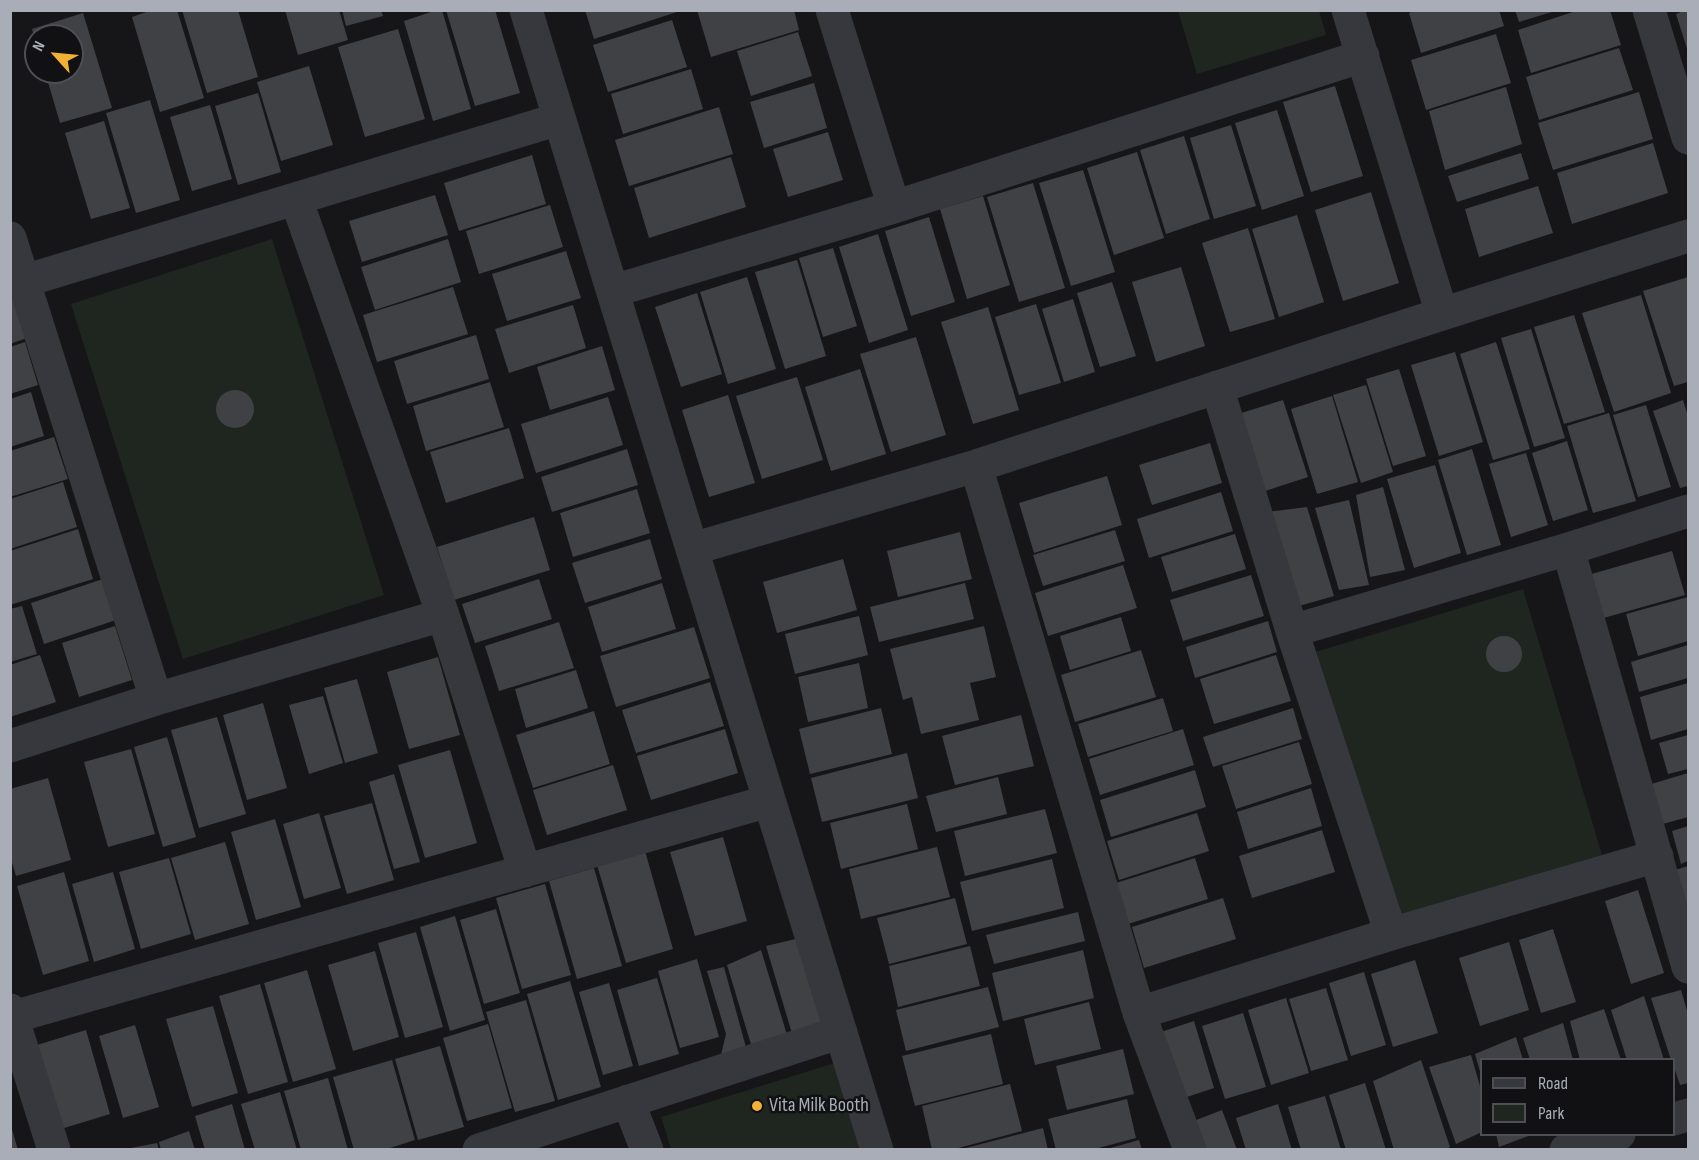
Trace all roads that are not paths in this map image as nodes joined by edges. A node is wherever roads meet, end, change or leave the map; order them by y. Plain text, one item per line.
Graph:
1 (526, 10) edge
2 (832, 10) edge
3 (1348, 10) edge
4 (1649, 10) edge
5 (1363, 56) junction
6 (559, 119) junction
7 (1689, 138) edge
8 (296, 199) junction
9 (894, 207) junction
10 (1689, 236) edge
11 (10, 238) edge
12 (24, 281) junction
13 (612, 291) junction
14 (1442, 314) junction
15 (1217, 387) junction
16 (976, 466) junction
17 (1689, 511) edge
18 (692, 549) junction
19 (1568, 549) junction
20 (443, 615) junction
21 (1293, 631) junction
22 (156, 699) junction
23 (10, 746) edge
24 (769, 801) junction
25 (1657, 856) junction
26 (525, 871) junction
27 (1392, 934) junction
28 (1689, 967) edge
29 (12, 1013) edge
30 (1139, 1013) junction
31 (841, 1032) junction
32 (628, 1101) junction
33 (1612, 1136) edge
34 (54, 1149) edge
35 (478, 1149) edge
36 (647, 1149) edge
37 (877, 1149) edge
38 (1190, 1149) edge
39 (1566, 1149) edge

1 - 6 street
2 - 9 street
3 - 5 street
4 - 7 street
5 - 9 street
5 - 14 street
6 - 8 street
6 - 13 street
8 - 12 street
8 - 20 street
9 - 13 street
10 - 14 street
11 - 12 street
12 - 22 street
13 - 18 street
14 - 15 street
15 - 16 street
15 - 21 street
16 - 18 street
16 - 30 street
17 - 19 street
18 - 24 street
19 - 21 street
19 - 25 street
20 - 22 street
20 - 26 street
21 - 27 street
22 - 23 street
24 - 26 street
24 - 31 street
25 - 27 street
25 - 28 street
26 - 29 street
27 - 30 street
29 - 34 street
30 - 38 street
31 - 32 street
31 - 37 street
32 - 35 street
32 - 36 street
33 - 39 street

